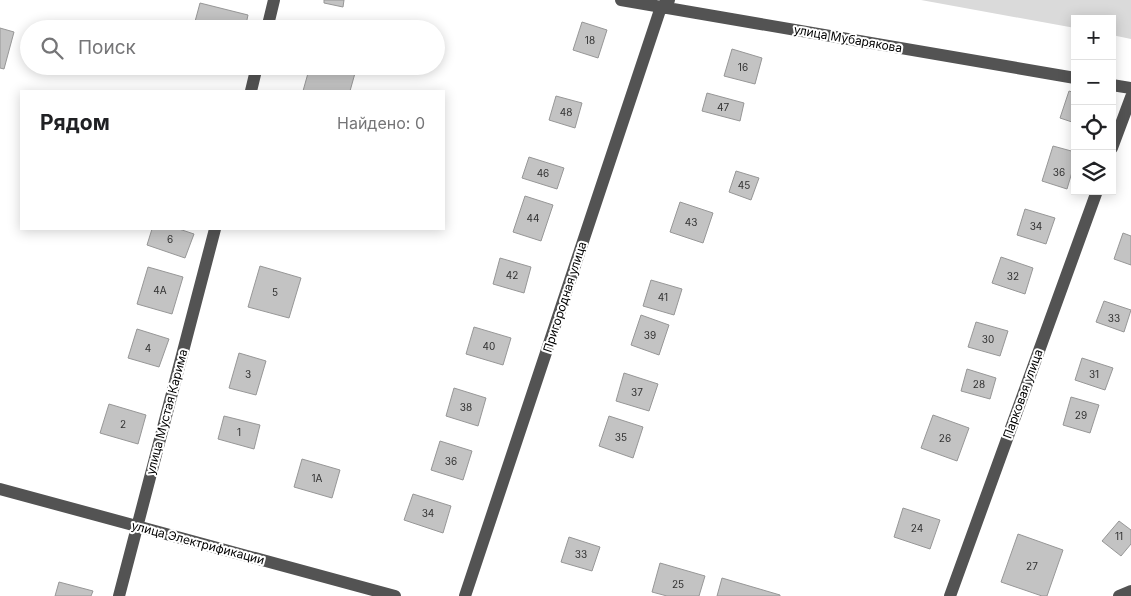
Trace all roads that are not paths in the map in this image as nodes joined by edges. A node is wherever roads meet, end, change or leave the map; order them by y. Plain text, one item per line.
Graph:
1 (274, 0) edge
2 (621, 0) edge
3 (665, 4) edge
4 (269, 20) edge
5 (255, 75) edge
6 (1071, 77) edge
7 (1116, 85) edge
8 (1131, 88) edge
9 (251, 90) edge
10 (1131, 97) edge
11 (1116, 137) edge
12 (1096, 195) edge
13 (215, 230) edge
14 (0, 490) edge
15 (138, 526) junction
16 (1131, 591) edge
17 (119, 596) edge
18 (395, 596) edge
19 (465, 596) edge
20 (950, 596) edge
21 (1119, 596) edge

1 - 4 street
2 - 3 street, улица Мубарякова
3 - 6 street, улица Мубарякова
3 - 19 street, Пригородная улица
5 - 9 street
7 - 8 street
10 - 11 street
12 - 20 street, Парковая улица
13 - 15 street, улица Мустая Карима
14 - 15 street, улица Электрификации
15 - 17 street, улица Мустая Карима
15 - 18 street, улица Электрификации
16 - 21 street

